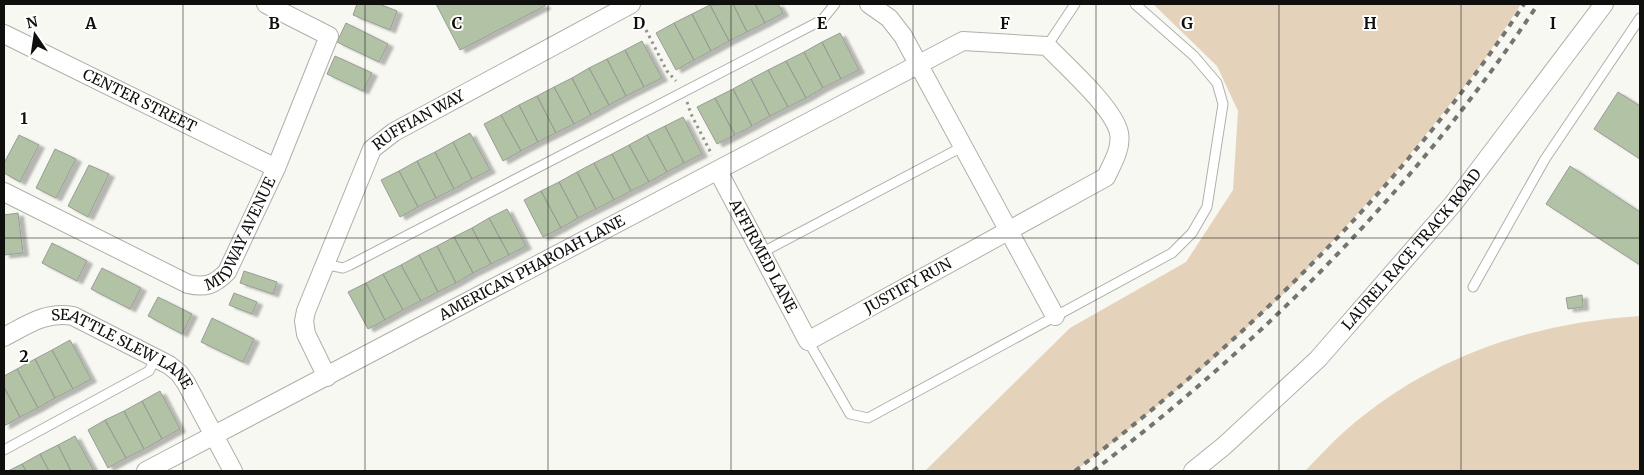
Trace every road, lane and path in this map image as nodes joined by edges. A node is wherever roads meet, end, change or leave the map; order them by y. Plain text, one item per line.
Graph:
1 (266, 4) edge
2 (632, 4) edge
3 (835, 4) edge
4 (868, 4) edge
5 (1075, 4) edge
6 (1135, 4) edge
7 (1604, 4) edge
8 (1640, 18) edge
9 (646, 30) dead end
10 (4, 34) edge
11 (1047, 46) junction
12 (918, 65) junction
13 (678, 86) dead end
14 (685, 98) dead end
15 (962, 147) junction
16 (716, 165) junction
17 (276, 168) junction
18 (4, 192) edge
19 (1008, 231) junction
20 (761, 253) junction
21 (324, 264) junction
22 (1473, 287) dead end
23 (1055, 316) junction
24 (4, 337) edge
25 (808, 341) junction
26 (156, 358) junction
27 (327, 377) junction
28 (214, 435) junction
29 (4, 450) edge
30 (146, 471) edge
31 (233, 471) edge
32 (1193, 471) edge

1 - 17 street, MIDWAY AVENUE
2 - 21 street, RUFFIAN WAY
3 - 21 lane
4 - 12 street
5 - 11 lane
6 - 23 lane
7 - 32 street, LAUREL RACE TRACK ROAD
8 - 22 lane
9 - 13 path
10 - 17 street, CENTER STREET
11 - 12 street, AMERICAN PHAROAH LANE
11 - 19 street, JUSTIFY RUN
12 - 15 street
12 - 16 street, AMERICAN PHAROAH LANE
14 - 16 path
15 - 19 street
15 - 20 lane
16 - 20 street, AFFIRMED LANE
16 - 27 street, AMERICAN PHAROAH LANE
17 - 18 street, MIDWAY AVENUE
19 - 23 street
19 - 25 street, JUSTIFY RUN
20 - 25 street, AFFIRMED LANE
21 - 27 street, RUFFIAN WAY
23 - 25 lane
24 - 26 street, SEATTLE SLEW LANE
26 - 28 street, SEATTLE SLEW LANE
26 - 29 lane
27 - 28 street, AMERICAN PHAROAH LANE
28 - 30 street, AMERICAN PHAROAH LANE
28 - 31 street, SEATTLE SLEW LANE

